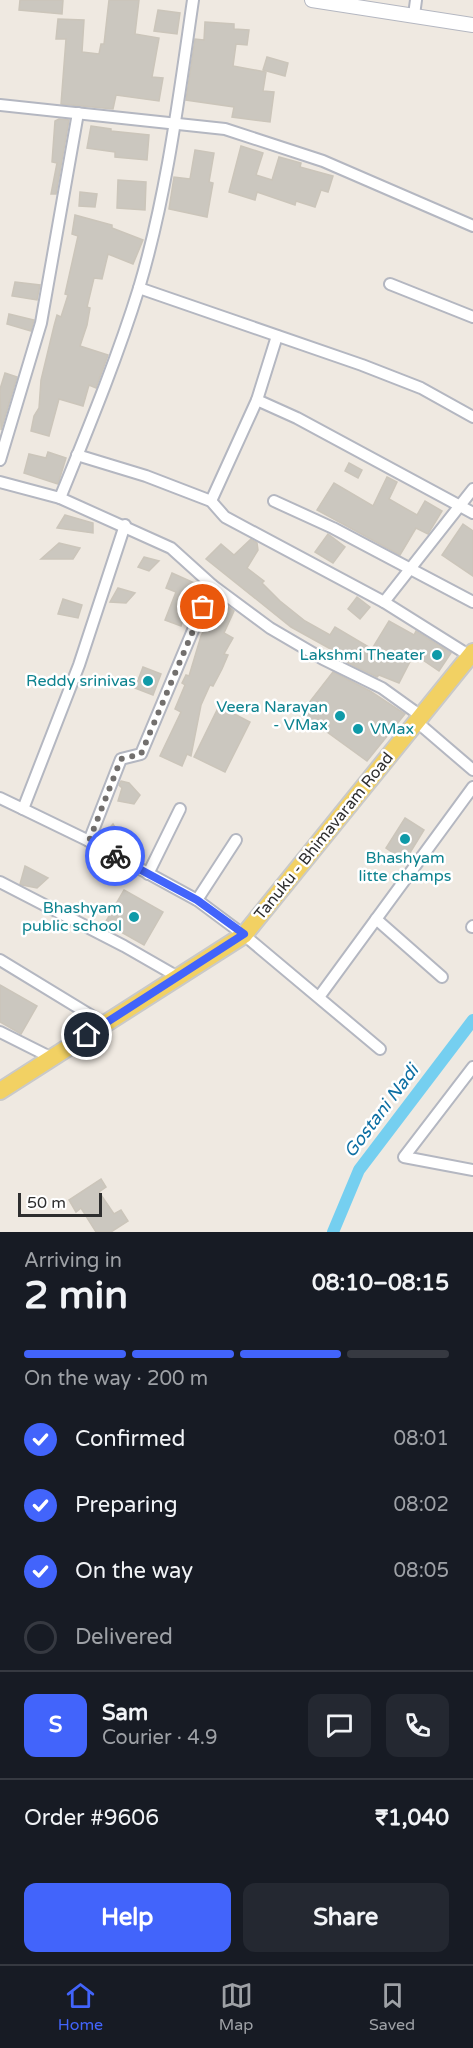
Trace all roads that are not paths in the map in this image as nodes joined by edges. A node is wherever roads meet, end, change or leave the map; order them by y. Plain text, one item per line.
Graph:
1 (193, 0) edge
2 (312, 0) edge
3 (416, 0) edge
4 (414, 15) junction
5 (473, 25) edge
6 (0, 105) edge
7 (78, 112) junction
8 (176, 123) junction
9 (473, 226) edge
10 (390, 284) dead end
11 (139, 288) junction
12 (473, 317) edge
13 (277, 336) junction
14 (257, 400) junction
15 (473, 417) edge
16 (77, 455) junction
17 (0, 460) edge
18 (0, 482) edge
19 (473, 489) edge
20 (60, 498) junction
21 (211, 501) junction
22 (274, 501) dead end
23 (460, 505) junction
24 (473, 513) edge
25 (125, 525) junction
26 (408, 569) junction
27 (212, 585) junction
28 (384, 602) junction
29 (473, 602) edge
30 (471, 654) edge
31 (419, 719) junction
32 (473, 770) edge
33 (473, 787) edge
34 (0, 798) edge
35 (23, 809) junction
36 (180, 809) dead end
37 (236, 840) dead end
38 (89, 841) junction
39 (148, 874) junction
40 (0, 882) edge
41 (197, 900) junction
42 (376, 919) junction
43 (244, 934) junction
44 (0, 960) edge
45 (178, 977) junction
46 (442, 977) dead end
47 (319, 997) junction
48 (105, 1024) junction
49 (0, 1032) edge
50 (380, 1049) dead end
51 (52, 1058) junction
52 (473, 1067) edge
53 (0, 1091) edge
54 (473, 1170) edge

1 - 8 street
2 - 4 street
3 - 4 street
4 - 5 street
6 - 7 street
7 - 8 street
7 - 17 street
8 - 9 street
8 - 11 street
10 - 12 street
11 - 13 street
11 - 16 street
13 - 14 street
13 - 15 street
14 - 21 street
14 - 23 street
16 - 20 street
16 - 21 street
18 - 20 street
19 - 23 street
20 - 25 street
21 - 28 street
22 - 26 street
23 - 24 street
23 - 26 street
25 - 27 street
25 - 35 street
26 - 28 street
26 - 29 street
27 - 31 street
27 - 38 street
28 - 30 street
30 - 31 main road, Tanuku - Bhimavaram Road
31 - 32 street
31 - 43 main road, Tanuku - Bhimavaram Road
33 - 42 street
34 - 35 street
35 - 38 street
36 - 39 street
37 - 41 street
38 - 39 street
39 - 41 street
40 - 45 street
41 - 43 street
42 - 46 street
42 - 47 street
43 - 45 main road, Tanuku - Bhimavaram Road
43 - 47 street
44 - 48 street
45 - 48 main road, Tanuku - Bhimavaram Road
47 - 50 street
48 - 51 main road, Tanuku - Bhimavaram Road
49 - 51 street
51 - 53 main road, Tanuku - Bhimavaram Road
52 - 54 street

